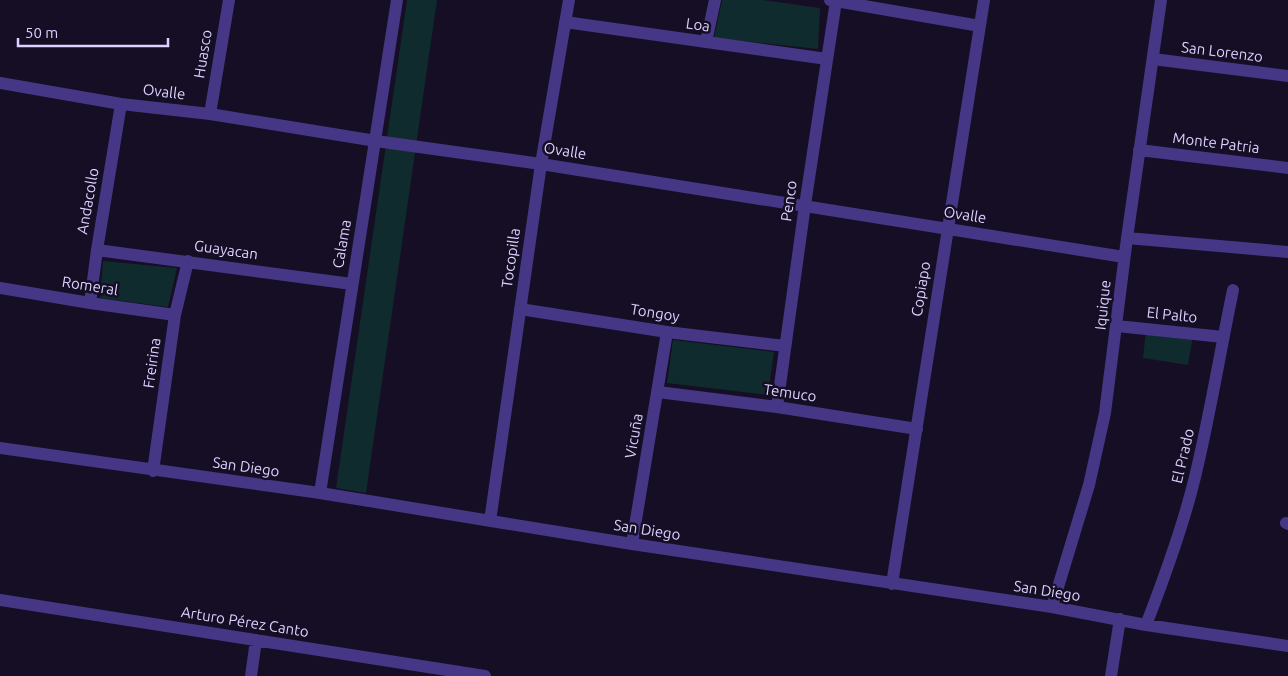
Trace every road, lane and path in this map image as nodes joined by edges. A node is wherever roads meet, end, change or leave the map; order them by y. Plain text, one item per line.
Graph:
1 (229, 0) edge
2 (397, 0) edge
3 (568, 0) edge
4 (715, 0) edge
5 (830, 0) edge
6 (984, 0) edge
7 (1161, 0) edge
8 (836, 1) edge
9 (565, 22) junction
10 (980, 26) junction
11 (706, 42) junction
12 (827, 59) junction
13 (1153, 59) junction
14 (1288, 76) edge
15 (0, 83) edge
16 (121, 104) junction
17 (210, 114) junction
18 (376, 141) junction
19 (1139, 150) junction
20 (541, 164) junction
21 (1288, 168) edge
22 (805, 205) junction
23 (947, 228) junction
24 (1127, 238) junction
25 (96, 250) junction
26 (1288, 252) edge
27 (1124, 257) junction
28 (188, 261) junction
29 (352, 284) junction
30 (0, 288) edge
31 (1233, 290) dead end
32 (90, 303) junction
33 (520, 308) junction
34 (175, 315) junction
35 (1117, 326) junction
36 (667, 332) junction
37 (1223, 337) junction
38 (785, 346) junction
39 (658, 392) junction
40 (777, 407) junction
41 (917, 429) junction
42 (0, 448) edge
43 (153, 471) junction
44 (320, 493) junction
45 (490, 521) junction
46 (632, 544) junction
47 (892, 584) junction
48 (0, 600) edge
49 (1052, 608) junction
50 (1120, 619) junction
51 (1146, 625) junction
52 (256, 640) junction
53 (1288, 646) edge
54 (251, 676) edge
55 (485, 676) edge
56 (1111, 676) edge

1 - 17 street, Huasco
2 - 18 street, Calama
3 - 9 street, Tocopilla
4 - 11 street
5 - 8 street
6 - 10 street, Copiapo
7 - 13 street, Iquique
8 - 10 street
8 - 12 street, Penco
9 - 11 street, Loa
9 - 20 street, Tocopilla
10 - 23 street, Copiapo
11 - 12 street, Loa
12 - 22 street, Penco
13 - 14 street, San Lorenzo
13 - 19 street, Iquique
15 - 16 street, Ovalle
16 - 17 street, Ovalle
16 - 25 street, Andacollo
17 - 18 street, Ovalle
18 - 20 street, Ovalle
18 - 29 street, Calama
19 - 21 street, Monte Patria
19 - 24 street, Iquique
20 - 22 street, Ovalle
20 - 33 street, Tocopilla
22 - 23 street, Ovalle
22 - 38 street, Penco
23 - 27 street, Ovalle
23 - 41 street, Copiapo
24 - 26 street
24 - 27 street, Iquique
25 - 28 street, Guayacan
25 - 32 street, Andacollo
27 - 35 street, Iquique
28 - 29 street, Guayacan
28 - 34 street, Freirina
29 - 44 street, Calama
30 - 32 street, Romeral
31 - 37 street, El Prado
32 - 34 street, Romeral
33 - 36 street, Tongoy
33 - 45 street, Tocopilla
34 - 43 street, Freirina
35 - 37 street, El Palto
35 - 49 street, Iquique
36 - 38 street, Tongoy
36 - 39 street, Vicuña
37 - 51 street, El Prado
38 - 40 street, Penco
39 - 40 street, Temuco
39 - 46 street, Vicuña
40 - 41 street, Temuco
41 - 47 street, Copiapo
42 - 43 street, San Diego
43 - 44 street, San Diego
44 - 45 street, San Diego
45 - 46 street, San Diego
46 - 47 street, San Diego
47 - 49 street, San Diego
48 - 52 street, Arturo Pérez Canto
49 - 50 street, San Diego
50 - 51 street, San Diego
50 - 56 street
51 - 53 street, San Diego
52 - 54 street
52 - 55 street, Arturo Pérez Canto

